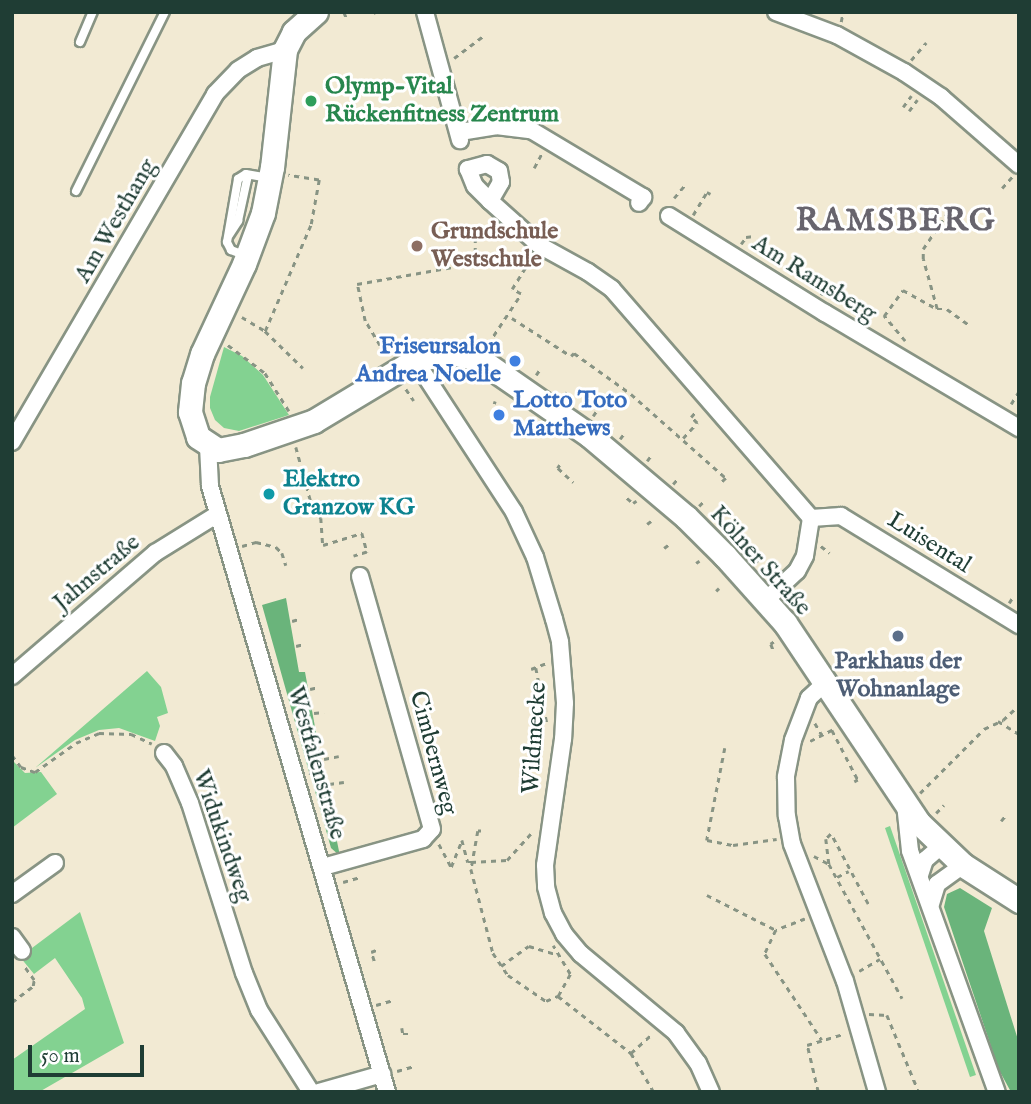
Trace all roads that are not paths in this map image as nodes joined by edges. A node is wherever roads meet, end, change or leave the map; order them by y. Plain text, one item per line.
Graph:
1 (93, 12) edge
2 (165, 12) edge
3 (425, 12) edge
4 (776, 12) edge
5 (306, 14) edge
6 (80, 42) dead end
7 (285, 50) junction
8 (1019, 165) edge
9 (263, 175) junction
10 (76, 191) dead end
11 (490, 201) dead end
12 (639, 203) dead end
13 (669, 216) dead end
14 (247, 256) junction
15 (405, 365) junction
16 (1019, 428) edge
17 (12, 442) edge
18 (208, 446) junction
19 (218, 514) junction
20 (811, 518) junction
21 (360, 576) dead end
22 (766, 600) junction
23 (1019, 625) edge
24 (12, 676) edge
25 (825, 683) junction
26 (164, 753) road end
27 (906, 806) junction
28 (941, 846) junction
29 (55, 863) dead end
30 (963, 865) junction
31 (323, 867) junction
32 (920, 876) junction
33 (12, 894) edge
34 (1019, 901) edge
35 (931, 904) junction
36 (12, 937) edge
37 (20, 955) road end
38 (388, 1073) junction
39 (311, 1092) edge
40 (319, 1092) edge
41 (387, 1092) edge
42 (711, 1092) edge
43 (877, 1092) edge
44 (997, 1092) edge

1 - 6 lane
2 - 10 lane
3 - 12 street
4 - 8 street
5 - 7 main road
7 - 9 main road
7 - 17 street, Am Westhang
9 - 14 main road
9 - 14 lane
11 - 20 street
13 - 16 street, Am Ramsberg
14 - 18 main road
15 - 18 main road, Kölner Straße
15 - 22 main road, Kölner Straße
15 - 42 street, Wildmecke
18 - 19 street, Westfalenstraße
19 - 24 street, Jahnstraße
19 - 31 street, Westfalenstraße
20 - 22 street
20 - 23 street, Luisental
21 - 31 street, Cimbernweg
22 - 25 main road, Kölner Straße
25 - 27 main road, Kölner Straße
25 - 43 street
26 - 39 street, Widukindweg
27 - 28 main road, Kölner Straße
27 - 32 street
28 - 30 main road, Kölner Straße
28 - 32 street
29 - 33 street
30 - 34 main road, Kölner Straße
30 - 35 street
31 - 38 street, Westfalenstraße
32 - 35 street
35 - 44 street
36 - 37 street
38 - 40 street
38 - 41 street, Westfalenstraße

